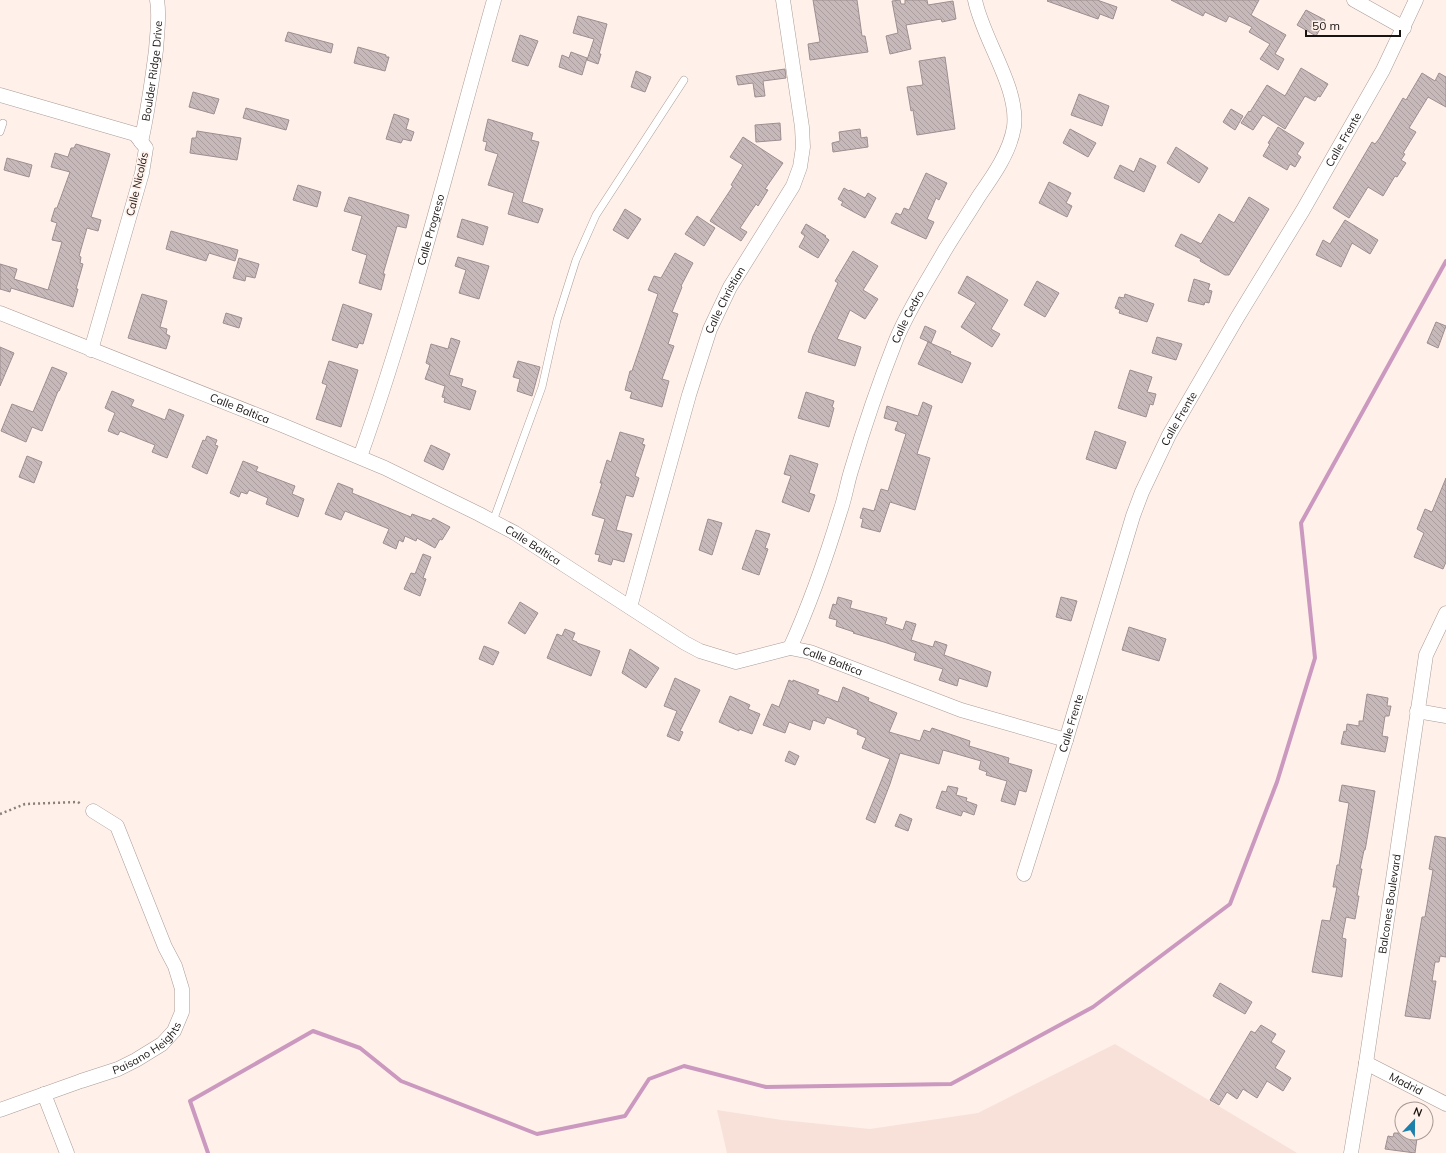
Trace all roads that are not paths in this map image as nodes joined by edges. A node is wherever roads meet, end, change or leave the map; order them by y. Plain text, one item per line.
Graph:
1 (157, 0) edge
2 (494, 0) edge
3 (783, 0) edge
4 (975, 0) edge
5 (1354, 0) edge
6 (1416, 0) edge
7 (1404, 28) junction
8 (684, 80) dead end
9 (0, 95) edge
10 (3, 123) dead end
11 (0, 132) edge
12 (141, 142) junction
13 (0, 313) edge
14 (91, 350) junction
15 (360, 457) junction
16 (493, 521) junction
17 (630, 607) junction
18 (1446, 613) edge
19 (790, 648) junction
20 (1417, 711) junction
21 (1446, 716) edge
22 (1066, 740) junction
23 (93, 811) road end
24 (1024, 874) dead end
25 (1366, 1063) junction
26 (44, 1094) junction
27 (1446, 1104) edge
28 (0, 1110) edge
29 (67, 1153) edge
30 (1351, 1153) edge

1 - 12 street, Boulder Ridge Drive
2 - 15 street, Calle Progreso
3 - 17 street, Calle Christian
4 - 19 street, Calle Cedro
5 - 7 street
6 - 7 street, Calle Frente
7 - 22 street, Calle Frente
8 - 16 lane
9 - 12 street, Calle Nicolás
10 - 11 lane
12 - 14 street, Calle Nicolás
13 - 14 street, Calle Baltica
14 - 15 street, Calle Baltica
15 - 16 street, Calle Baltica
16 - 17 street, Calle Baltica
17 - 19 street, Calle Baltica
18 - 20 street, Balcones Boulevard
19 - 22 street, Calle Baltica
20 - 21 street
20 - 25 street, Balcones Boulevard
22 - 24 street, Calle Frente
23 - 26 street, Paisano Heights
25 - 27 street, Madrid
25 - 30 street, Balcones Boulevard
26 - 28 street, Paisano Heights
26 - 29 street

